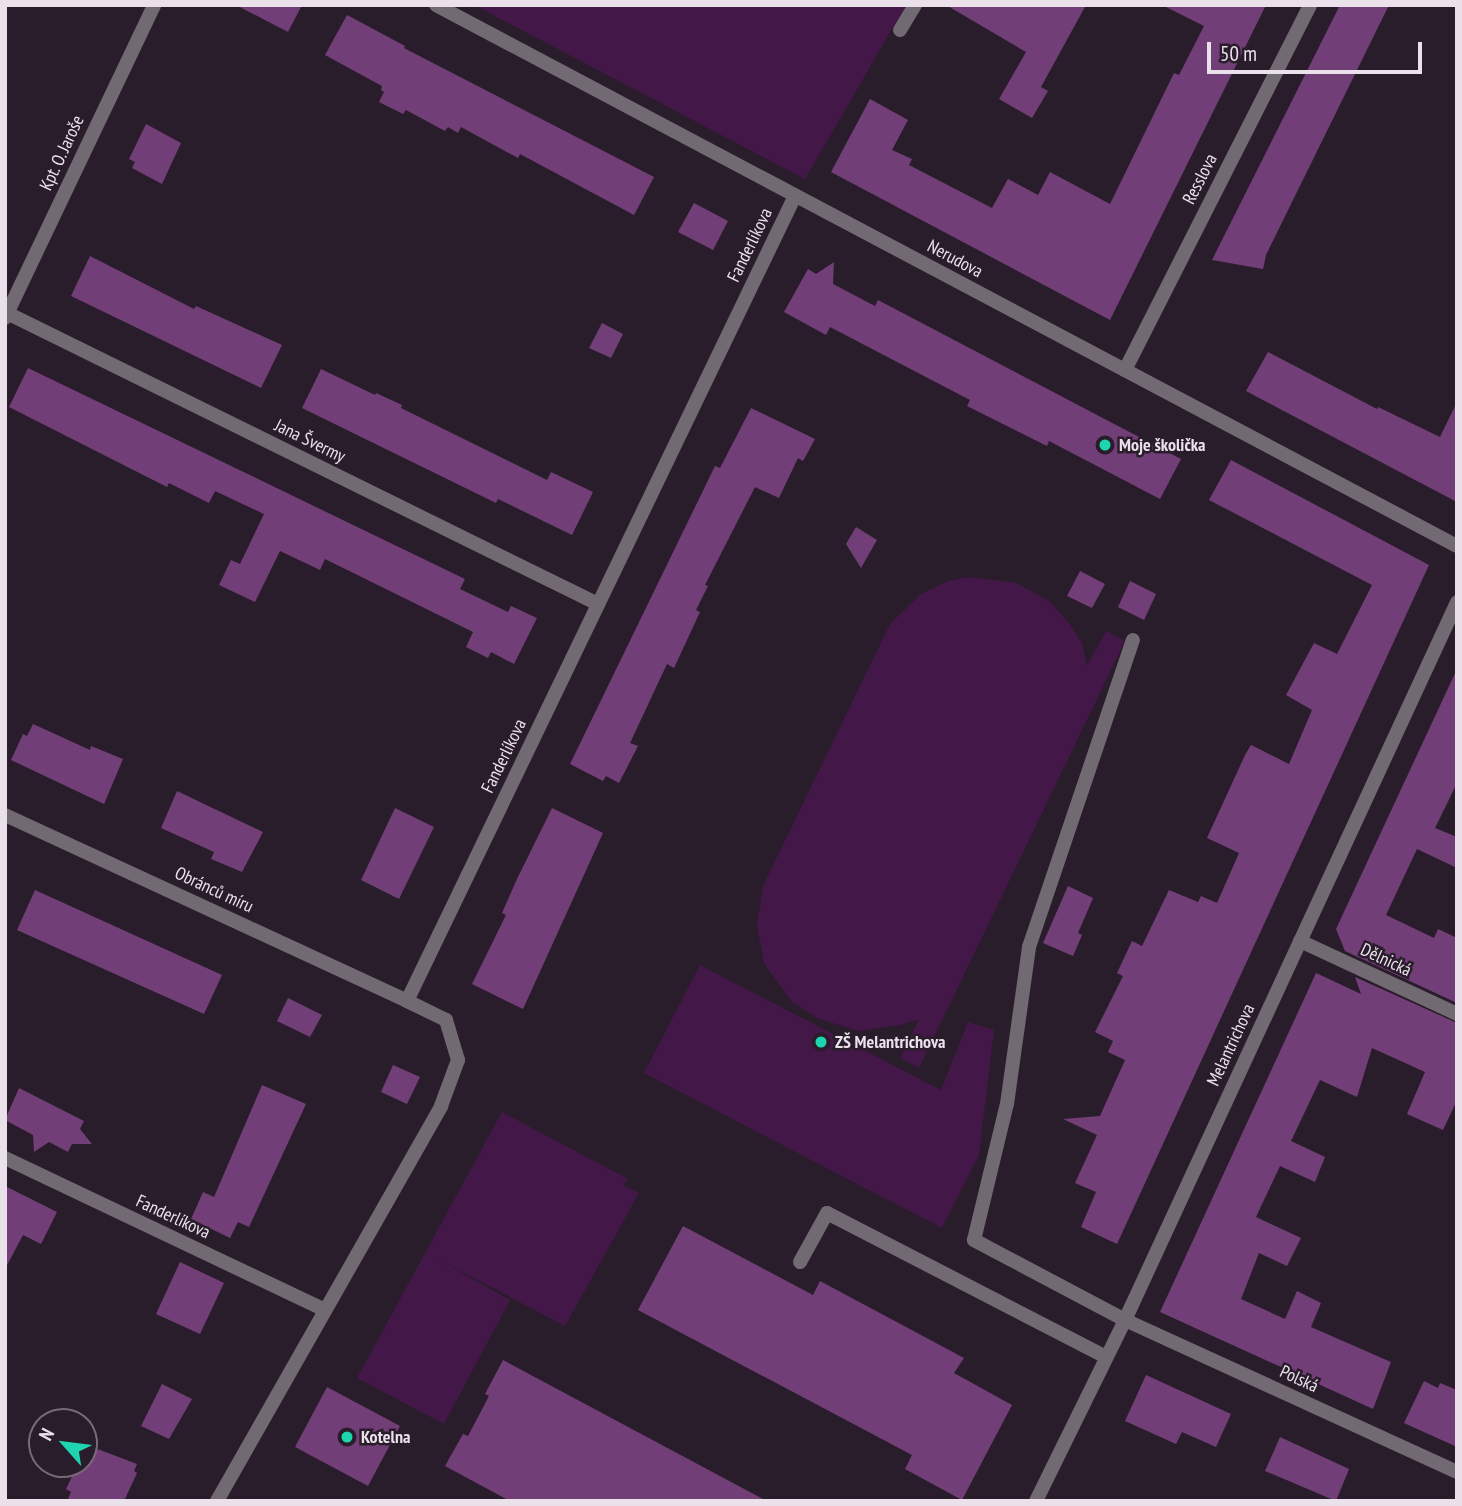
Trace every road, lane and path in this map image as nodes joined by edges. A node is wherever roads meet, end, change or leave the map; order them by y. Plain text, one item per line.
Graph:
1 (154, 5) edge
2 (436, 5) edge
3 (915, 5) edge
4 (1310, 5) edge
5 (900, 30) dead end
6 (795, 196) junction
7 (6, 315) edge
8 (1125, 370) junction
9 (1457, 545) edge
10 (1457, 603) edge
11 (598, 604) junction
12 (1133, 640) dead end
13 (5, 815) edge
14 (1300, 941) junction
15 (407, 1000) junction
16 (1457, 1014) edge
17 (5, 1158) edge
18 (800, 1262) dead end
19 (325, 1310) junction
20 (1125, 1320) junction
21 (1106, 1357) junction
22 (1457, 1472) edge
23 (217, 1501) edge
24 (1036, 1501) edge

1 - 7 street, Kpt. O. Jaroše
2 - 6 street, Nerudova
3 - 5 street
4 - 8 street, Resslova
6 - 8 street, Nerudova
6 - 11 street, Fanderlíkova
7 - 11 street, Jana Švermy
8 - 9 street, Nerudova
10 - 14 street, Melantrichova
11 - 15 street, Fanderlíkova
12 - 20 street, Polská
13 - 15 street, Obránců míru
14 - 16 street, Dělnická
14 - 20 street, Melantrichova
15 - 19 street
17 - 19 street, Fanderlíkova
18 - 21 street
19 - 23 street
20 - 21 street, Melantrichova
20 - 22 street, Polská
21 - 24 street, Melantrichova

